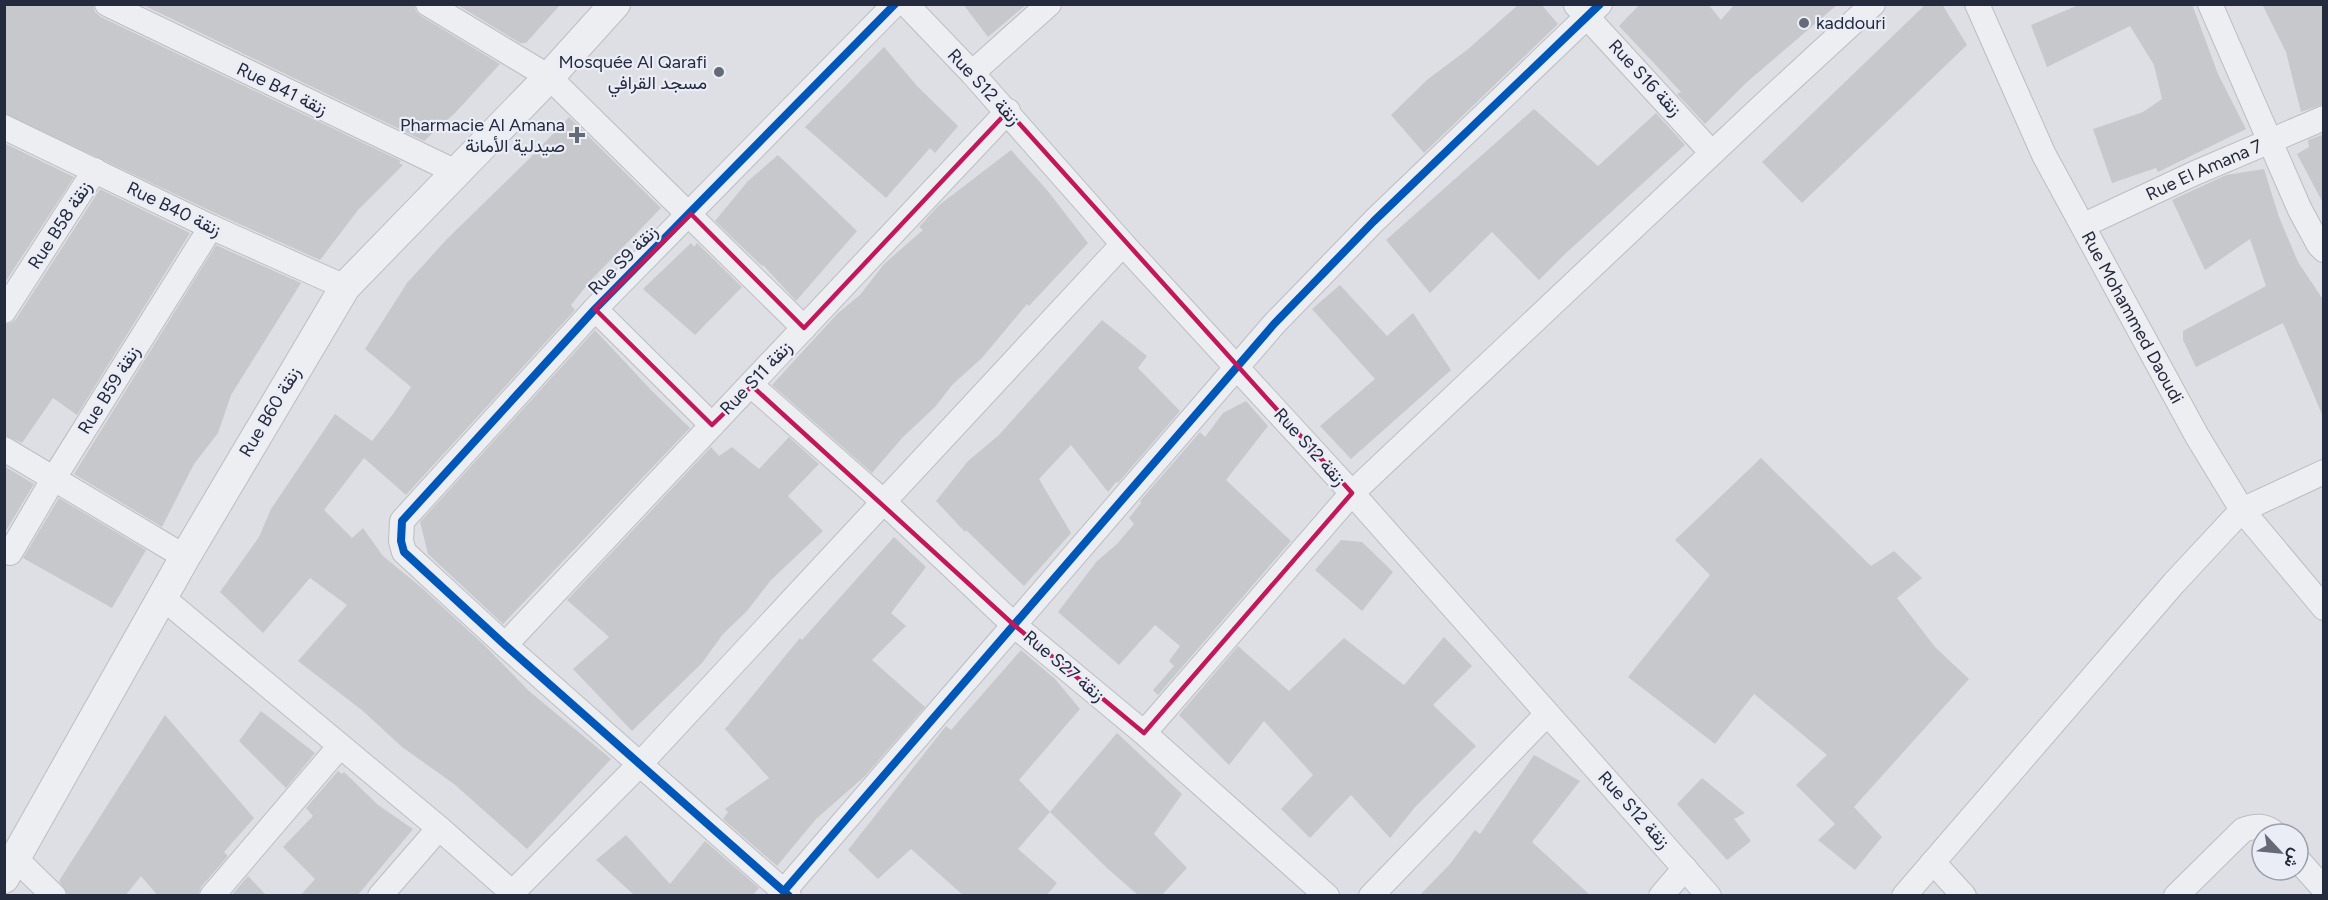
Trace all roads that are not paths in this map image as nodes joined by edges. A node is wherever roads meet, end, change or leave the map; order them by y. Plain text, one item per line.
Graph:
1 (107, 4) edge
2 (428, 4) edge
3 (615, 4) edge
4 (895, 4) edge
5 (906, 4) edge
6 (1049, 4) edge
7 (1873, 4) edge
8 (1977, 4) edge
9 (2210, 4) edge
10 (1588, 8) edge
11 (972, 73) junction
12 (549, 77) junction
13 (1008, 111) junction
14 (2324, 118) edge
15 (4, 127) edge
16 (2270, 139) junction
17 (1712, 153) junction
18 (95, 170) junction
19 (458, 173) junction
20 (691, 214) junction
21 (2084, 225) junction
22 (211, 227) junction
23 (1123, 244) junction
24 (2324, 250) edge
25 (345, 287) junction
26 (596, 309) junction
27 (4, 311) edge
28 (804, 328) junction
29 (1238, 367) junction
30 (752, 386) junction
31 (712, 424) junction
32 (4, 448) edge
33 (2324, 472) edge
34 (54, 478) junction
35 (1352, 493) junction
36 (884, 502) junction
37 (2242, 510) junction
38 (10, 554) dead end
39 (185, 557) junction
40 (163, 598) junction
41 (2324, 608) edge
42 (1014, 625) junction
43 (505, 645) junction
44 (1547, 714) junction
45 (1144, 733) junction
46 (340, 746) junction
47 (639, 764) junction
48 (2250, 827) edge
49 (439, 828) junction
50 (1933, 862) junction
51 (10, 868) edge
52 (1685, 868) junction
53 (2310, 873) edge
54 (2324, 889) edge
55 (787, 893) edge
56 (514, 894) edge
57 (54, 896) edge
58 (212, 896) edge
59 (380, 896) edge
60 (1327, 896) edge
61 (1371, 896) edge
62 (1661, 896) edge
63 (1709, 896) edge
64 (1904, 896) edge
65 (1964, 896) edge
66 (2176, 896) edge

1 - 19 street, Rue B41 زنقة
2 - 12 street
3 - 12 street, Rue B60 زنقة
4 - 20 street, Rue S9 زنقة
5 - 11 street, Rue S12 زنقة
6 - 11 street
7 - 17 street
8 - 21 street, Rue Mohammed Daoudi
9 - 16 street
10 - 17 street, Rue S16 زنقة
10 - 29 street
11 - 13 street, Rue S12 زنقة
12 - 19 street, Rue B60 زنقة
12 - 20 street
13 - 23 street, Rue S12 زنقة
13 - 28 street, Rue S11 زنقة
14 - 16 street, Rue El Amana 7
15 - 18 street, Rue B40 زنقة
16 - 21 street, Rue El Amana 7
16 - 24 street
17 - 35 street
18 - 22 street, Rue B40 زنقة
18 - 27 street, Rue B58 زنقة
19 - 25 street, Rue B60 زنقة
20 - 26 street, Rue S9 زنقة
20 - 28 street
21 - 37 street, Rue Mohammed Daoudi
22 - 25 street, Rue B40 زنقة
22 - 34 street, Rue B59 زنقة
23 - 29 street, Rue S12 زنقة
23 - 36 street
25 - 39 street, Rue B60 زنقة
26 - 31 street
26 - 43 street, Rue S9 زنقة
28 - 30 street, Rue S11 زنقة
29 - 35 street, Rue S12 زنقة
29 - 42 street
30 - 31 street, Rue S11 زنقة
30 - 36 street, Rue S27 زنقة
31 - 43 street, Rue S11 زنقة
32 - 34 street
33 - 37 street
34 - 38 street, Rue B59 زنقة
34 - 39 street
35 - 44 street, Rue S12 زنقة
35 - 45 street
36 - 42 street, Rue S27 زنقة
36 - 47 street
37 - 41 street, Rue Mohammed Daoudi
37 - 50 street
39 - 40 street, Rue B60 زنقة
40 - 46 street
40 - 51 street, Rue B60 زنقة
42 - 45 street, Rue S27 زنقة
42 - 55 street
43 - 47 street
44 - 52 street, Rue S12 زنقة
44 - 61 street
45 - 60 street, Rue S27 زنقة
46 - 49 street
46 - 58 street
47 - 55 street
47 - 56 street
48 - 66 street
49 - 56 street
49 - 59 street
50 - 64 street
50 - 65 street
51 - 57 street
52 - 62 street
52 - 63 street, Rue S12 زنقة
53 - 54 street

